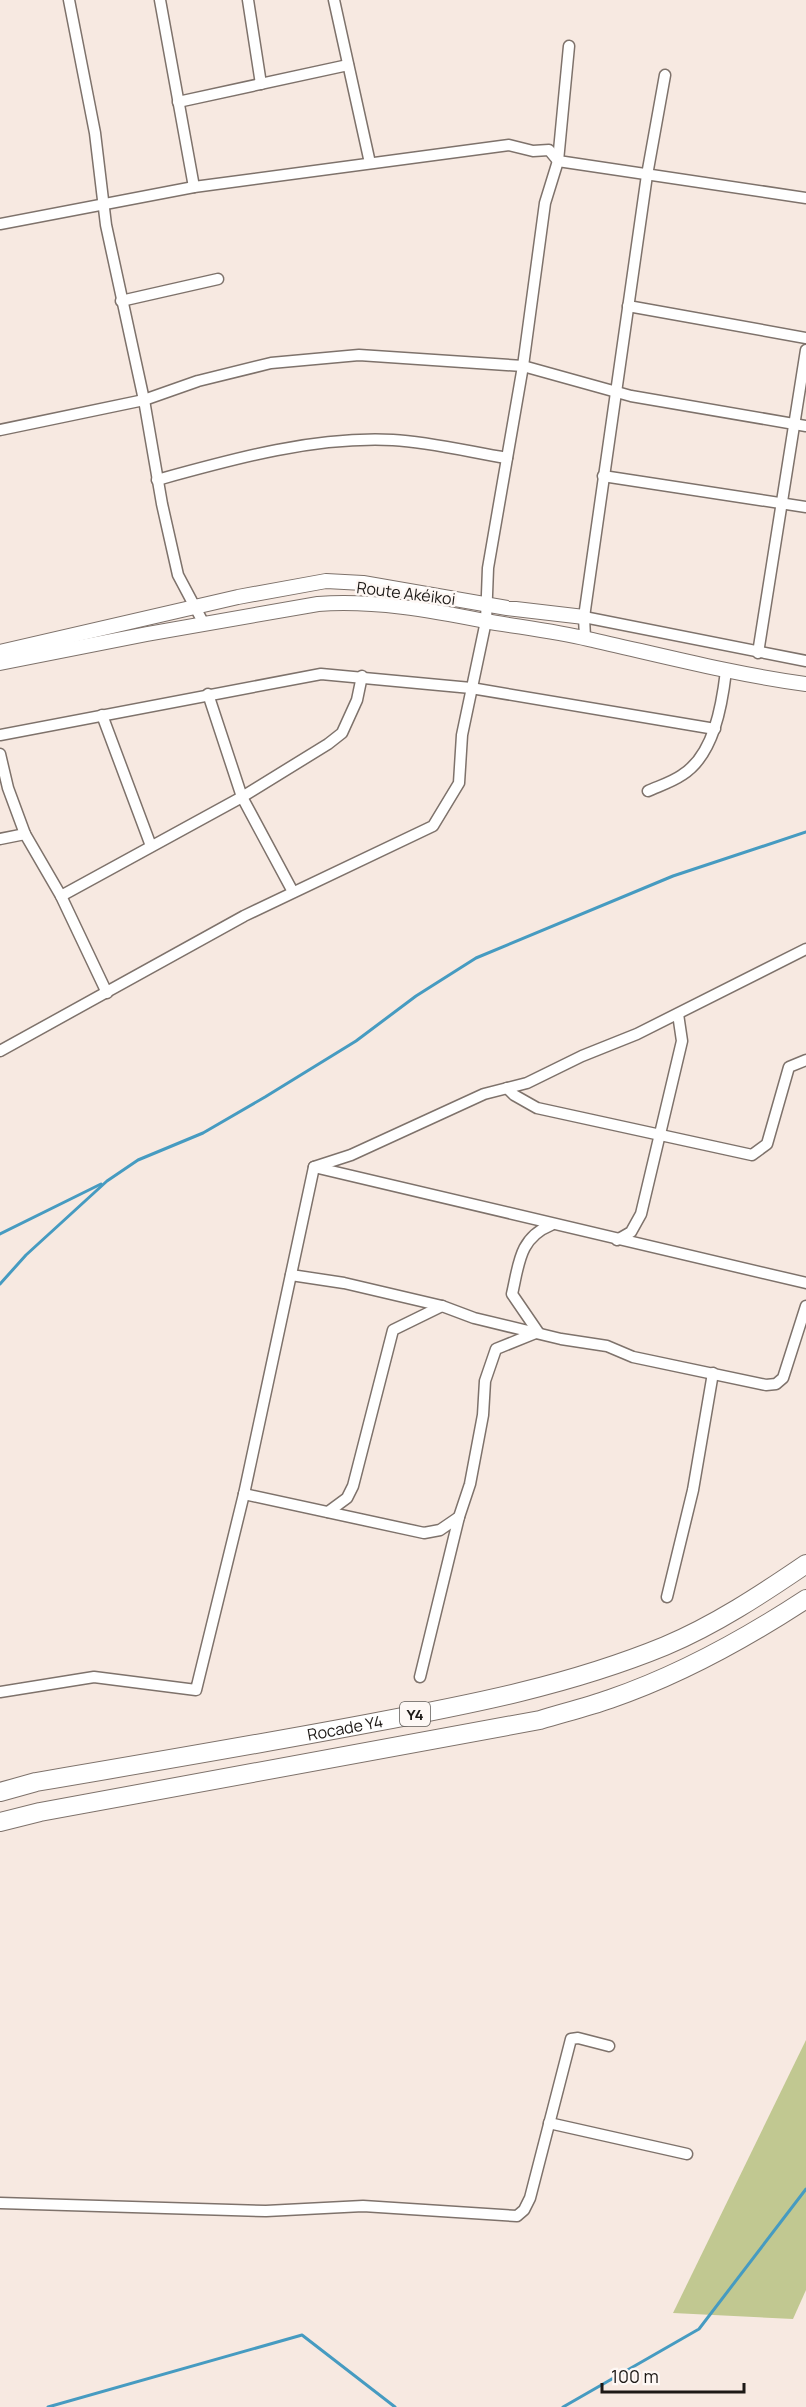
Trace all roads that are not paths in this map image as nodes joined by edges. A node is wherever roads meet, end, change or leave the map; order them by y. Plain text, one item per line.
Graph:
1 (69, 0) edge
2 (160, 0) edge
3 (248, 0) edge
4 (334, 0) edge
5 (569, 46) dead end
6 (348, 64) junction
7 (665, 75) dead end
8 (261, 84) junction
9 (178, 102) junction
10 (558, 161) junction
11 (370, 163) junction
12 (647, 175) junction
13 (194, 187) junction
14 (806, 198) edge
15 (103, 205) junction
16 (0, 224) edge
17 (218, 279) dead end
18 (121, 301) junction
19 (628, 306) junction
20 (806, 338) edge
21 (806, 350) edge
22 (523, 366) junction
23 (615, 393) junction
24 (144, 400) junction
25 (794, 425) junction
26 (806, 426) edge
27 (0, 430) edge
28 (507, 458) junction
29 (603, 476) junction
30 (157, 480) junction
31 (782, 504) junction
32 (806, 507) edge
33 (488, 604) junction
34 (195, 606) junction
35 (584, 617) junction
36 (486, 621) junction
37 (204, 624) junction
38 (585, 638) junction
39 (0, 652) edge
40 (758, 653) junction
41 (806, 661) edge
42 (0, 663) edge
43 (726, 670) junction
44 (362, 676) junction
45 (806, 684) edge
46 (471, 688) junction
47 (208, 694) junction
48 (102, 716) junction
49 (715, 729) junction
50 (0, 735) edge
51 (0, 754) edge
52 (648, 791) dead end
53 (242, 796) junction
54 (25, 834) junction
55 (0, 839) edge
56 (151, 846) junction
57 (293, 892) junction
58 (61, 896) junction
59 (806, 949) edge
60 (106, 993) junction
61 (678, 1014) junction
62 (0, 1051) edge
63 (806, 1060) edge
64 (507, 1088) junction
65 (661, 1134) junction
66 (314, 1167) junction
67 (551, 1225) junction
68 (617, 1240) junction
69 (291, 1275) junction
70 (806, 1283) edge
71 (442, 1306) junction
72 (806, 1306) edge
73 (538, 1332) junction
74 (713, 1373) junction
75 (244, 1494) junction
76 (328, 1512) junction
77 (459, 1517) junction
78 (806, 1564) edge
79 (667, 1597) dead end
80 (806, 1599) edge
81 (420, 1677) dead end
82 (0, 1692) edge
83 (0, 1792) edge
84 (0, 1822) edge
85 (609, 2046) dead end
86 (549, 2123) junction
87 (687, 2154) dead end
88 (0, 2203) edge

1 - 15 street
2 - 9 street
3 - 8 street
4 - 6 street
5 - 10 street
6 - 8 street
6 - 11 street
7 - 12 street
8 - 9 street
9 - 13 street
10 - 11 street
10 - 12 street
10 - 22 street
11 - 13 street
12 - 14 street
12 - 19 street
13 - 15 street
15 - 16 street
15 - 18 street
17 - 18 street
18 - 24 street
19 - 20 street
19 - 23 street
21 - 25 street
22 - 23 street
22 - 24 street
22 - 28 street
23 - 25 street
23 - 29 street
24 - 27 street
24 - 30 street
25 - 26 street
25 - 31 street
28 - 30 street
28 - 33 street
29 - 31 street
29 - 35 street
30 - 34 street
31 - 32 street
31 - 40 street
33 - 34 street, Route Akéikoi
33 - 35 street, Route Akéikoi
33 - 36 street
34 - 37 street
34 - 39 street, Route Akéikoi
35 - 38 street
35 - 40 street
36 - 37 street, Route Akéikoi
36 - 38 street, Route Akéikoi
36 - 46 street
37 - 42 street, Route Akéikoi
38 - 43 street, Route Akéikoi
40 - 41 street
43 - 45 street, Route Akéikoi
43 - 49 street
44 - 46 street
44 - 47 street
44 - 53 street
46 - 49 street
46 - 57 street
47 - 48 street
47 - 53 street
48 - 50 street
48 - 56 street
49 - 52 street
51 - 54 street
53 - 56 street
53 - 57 street
54 - 55 street
54 - 58 street
56 - 58 street
57 - 60 street
58 - 60 street
59 - 61 street
60 - 62 street
61 - 64 street
61 - 65 street
63 - 65 street
64 - 65 street
64 - 66 street
65 - 68 street
66 - 67 street
66 - 69 street
67 - 68 street
67 - 73 street
68 - 70 street
69 - 71 street
69 - 75 street
71 - 73 street
71 - 76 street
72 - 74 street
73 - 74 street
73 - 77 street
74 - 79 street
75 - 76 street
75 - 82 street
76 - 77 street
77 - 81 street
78 - 83 highway, Rocade Y4 / Y4
80 - 84 highway, Rocade Y4 / Y4
85 - 86 street
86 - 87 street
86 - 88 street

